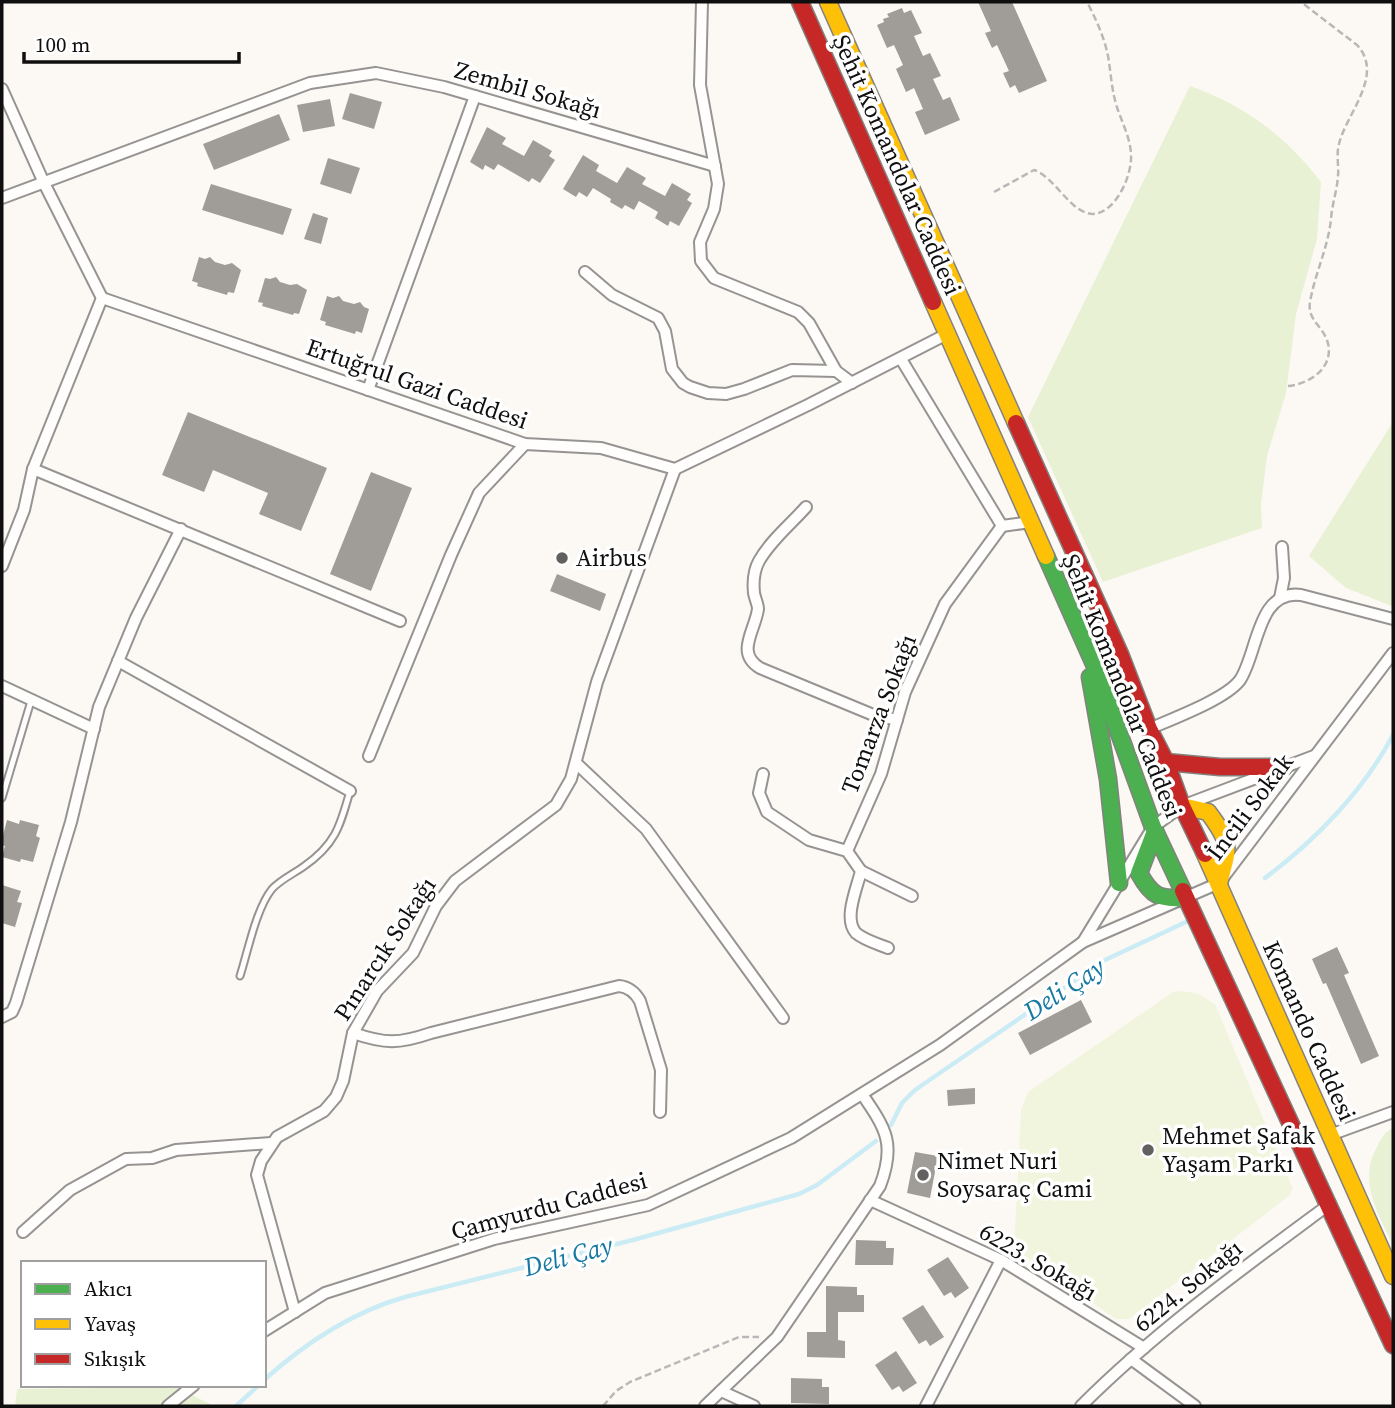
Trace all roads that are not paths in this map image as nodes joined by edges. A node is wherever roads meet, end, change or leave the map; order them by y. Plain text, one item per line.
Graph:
1 (702, 2) edge
2 (800, 2) edge
3 (828, 2) edge
4 (2, 89) edge
5 (475, 96) junction
6 (715, 166) junction
7 (44, 183) junction
8 (2, 198) edge
9 (585, 272) dead end
10 (102, 299) junction
11 (947, 334) junction
12 (901, 359) junction
13 (836, 372) junction
14 (852, 383) junction
15 (368, 390) junction
16 (525, 444) junction
17 (675, 468) junction
18 (33, 469) junction
19 (806, 507) dead end
20 (1031, 522) junction
21 (1002, 526) junction
22 (181, 529) junction
23 (1282, 547) dead end
24 (2, 566) edge
25 (1280, 598) junction
26 (1393, 619) edge
27 (400, 621) dead end
28 (1082, 635) junction
29 (1393, 653) edge
30 (118, 661) junction
31 (2, 686) edge
32 (31, 700) junction
33 (897, 720) junction
34 (94, 729) junction
35 (1149, 729) junction
36 (369, 756) dead end
37 (1314, 756) junction
38 (1166, 762) junction
39 (576, 763) junction
40 (1284, 767) junction
41 (763, 774) dead end
42 (350, 791) joint
43 (2, 798) edge
44 (1182, 806) junction
45 (1154, 829) junction
46 (847, 851) junction
47 (861, 871) junction
48 (1119, 883) junction
49 (1219, 883) junction
50 (912, 896) dead end
51 (1186, 898) junction
52 (1083, 943) junction
53 (888, 948) dead end
54 (240, 976) dead end
55 (2, 1017) edge
56 (783, 1018) dead end
57 (353, 1033) junction
58 (862, 1094) junction
59 (660, 1112) dead end
60 (1393, 1112) edge
61 (1330, 1135) junction
62 (271, 1143) junction
63 (870, 1200) junction
64 (1327, 1206) junction
65 (23, 1232) dead end
66 (1000, 1260) junction
67 (1393, 1276) edge
68 (295, 1312) junction
69 (266, 1330) edge
70 (1393, 1345) edge
71 (1144, 1348) junction
72 (1131, 1359) junction
73 (192, 1387) edge
74 (720, 1391) junction
75 (168, 1406) edge
76 (705, 1406) edge
77 (754, 1406) edge
78 (926, 1406) edge
79 (1081, 1406) edge
80 (1195, 1406) edge

1 - 6 street
2 - 11 main road, Şehit Komandolar Caddesi
3 - 35 main road, Şehit Komandolar Caddesi
4 - 7 street
5 - 6 street, Zembil Sokağı
5 - 7 street, Zembil Sokağı
5 - 15 street
6 - 13 street
7 - 8 street, Zembil Sokağı
7 - 10 street
9 - 13 street
10 - 15 street, Ertuğrul Gazi Caddesi
10 - 18 street
11 - 12 street
11 - 20 main road, Şehit Komandolar Caddesi
12 - 14 street
12 - 21 street
13 - 14 street
14 - 17 street
15 - 16 street, Ertuğrul Gazi Caddesi
16 - 17 street, Ertuğrul Gazi Caddesi
16 - 36 street
17 - 39 street, Pınarcık Sokağı
18 - 22 street
18 - 24 street
19 - 33 street
20 - 21 street
20 - 28 main road, Şehit Komandolar Caddesi
21 - 33 street, Tomarza Sokağı
22 - 27 street
22 - 30 street
23 - 25 street
25 - 26 street
25 - 35 street
28 - 45 main road, Şehit Komandolar Caddesi
28 - 48 main road
29 - 37 street, İncili Sokak
30 - 34 street
30 - 42 street
31 - 32 street
32 - 34 street
32 - 43 lane
33 - 46 street, Tomarza Sokağı
34 - 55 street
35 - 38 main road, Şehit Komandolar Caddesi
37 - 40 street, İncili Sokak
37 - 49 street, İncili Sokak
38 - 40 main road
38 - 44 main road, Şehit Komandolar Caddesi
39 - 56 street
39 - 57 street, Pınarcık Sokağı
40 - 44 street, İncili Sokak
41 - 46 street
42 - 54 lane
44 - 45 street, Çamyurdu Caddesi
44 - 49 main road, Komando Caddesi
44 - 49 main road
45 - 48 street, Çamyurdu Caddesi
45 - 51 main road, Şehit Komandolar Caddesi
45 - 51 main road
46 - 47 street
47 - 50 street
47 - 53 street
48 - 52 street, Çamyurdu Caddesi
49 - 51 street, Çamyurdu Caddesi
49 - 61 main road, Komando Caddesi
51 - 52 street, Çamyurdu Caddesi
51 - 64 main road, Şehit Komandolar Caddesi
52 - 58 street, Çamyurdu Caddesi
57 - 59 street
57 - 62 street, Pınarcık Sokağı
58 - 63 street
58 - 68 street, Çamyurdu Caddesi
60 - 61 street
61 - 67 main road, Komando Caddesi
62 - 65 street
62 - 68 street
63 - 66 street, 6223. Sokağı
63 - 74 street
64 - 70 main road, Şehit Komandolar Caddesi
64 - 71 street, 6224. Sokağı
66 - 71 street, 6223. Sokağı
66 - 78 street
68 - 69 street, Çamyurdu Caddesi
71 - 72 street, 6224. Sokağı
72 - 79 street, 6224. Sokağı
72 - 80 street
73 - 75 street
74 - 76 street
74 - 77 street

